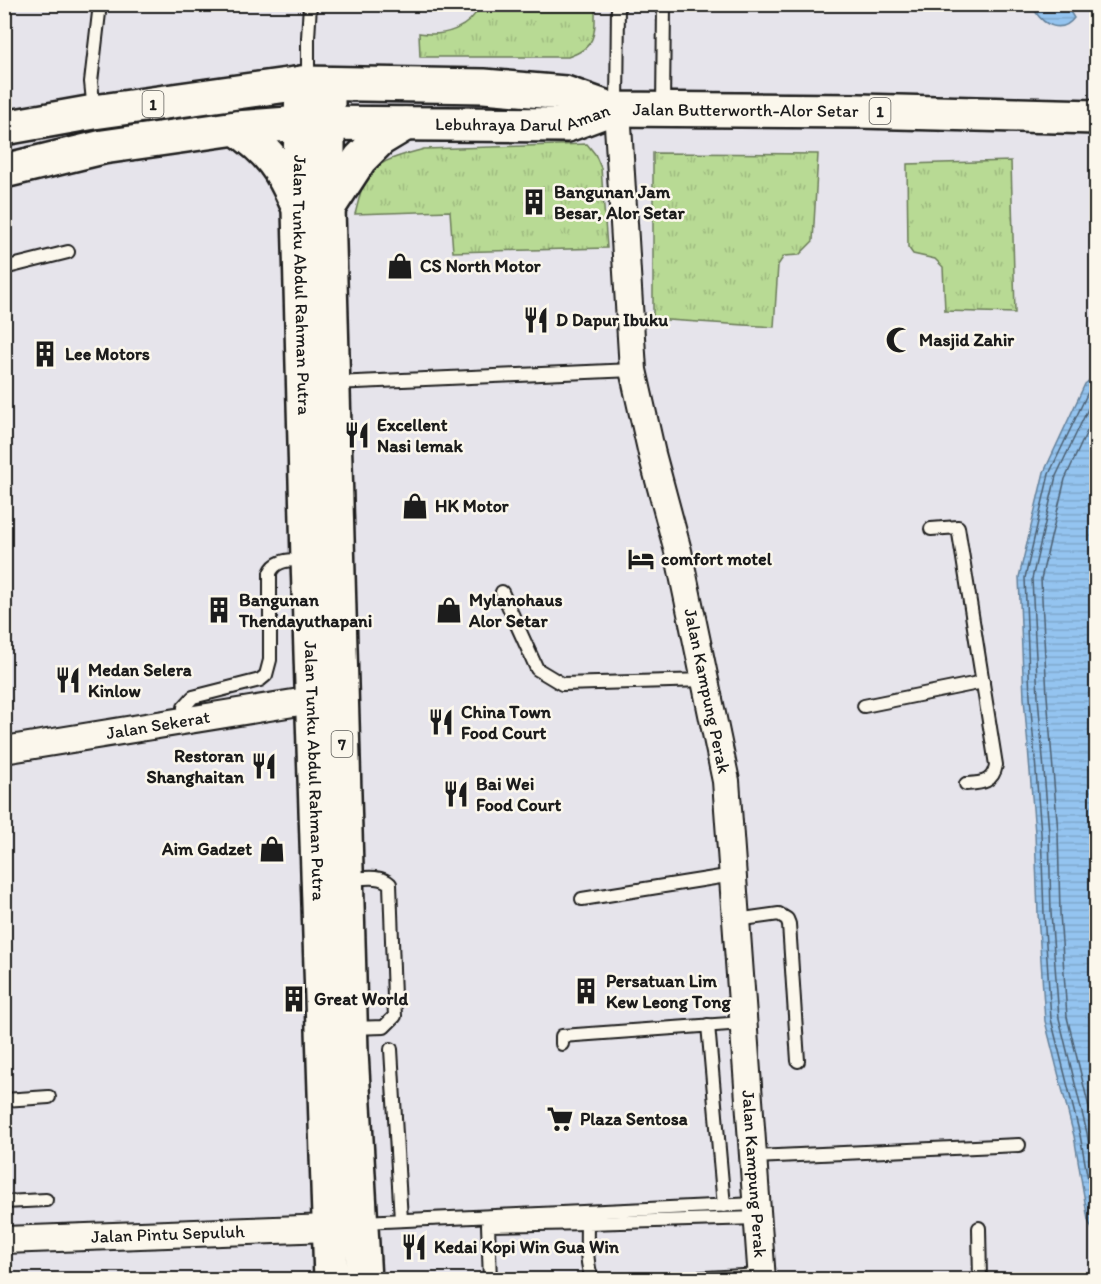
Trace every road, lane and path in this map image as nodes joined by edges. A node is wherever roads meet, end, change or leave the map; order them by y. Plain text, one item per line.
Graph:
1 (100, 4) edge
2 (310, 4) edge
3 (618, 4) edge
4 (664, 4) edge
5 (313, 84) junction
6 (614, 109) junction
7 (663, 111) junction
8 (94, 112) junction
9 (1096, 117) edge
10 (315, 123) junction
11 (405, 124) junction
12 (236, 128) junction
13 (4, 129) edge
14 (4, 171) edge
15 (314, 209) junction
16 (68, 252) dead end
17 (4, 268) edge
18 (633, 370) junction
19 (333, 383) junction
20 (931, 529) dead end
21 (308, 559) junction
22 (502, 592) dead end
23 (706, 680) junction
24 (983, 682) junction
25 (312, 700) junction
26 (864, 706) dead end
27 (186, 720) junction
28 (4, 750) edge
29 (966, 784) dead end
30 (733, 875) junction
31 (346, 879) junction
32 (582, 899) dead end
33 (736, 920) junction
34 (743, 1023) junction
35 (708, 1025) junction
36 (350, 1028) junction
37 (562, 1040) dead end
38 (391, 1049) dead end
39 (798, 1061) dead end
40 (49, 1097) dead end
41 (4, 1100) edge
42 (1019, 1145) dead end
43 (753, 1157) junction
44 (46, 1200) dead end
45 (4, 1202) edge
46 (724, 1206) junction
47 (757, 1211) junction
48 (401, 1220) junction
49 (361, 1222) junction
50 (587, 1223) junction
51 (329, 1228) junction
52 (979, 1228) dead end
53 (4, 1240) edge
54 (762, 1277) edge
55 (591, 1278) edge
56 (332, 1280) edge
57 (364, 1280) edge
58 (490, 1280) edge
59 (666, 1280) edge
60 (980, 1280) edge

1 - 8 lane
2 - 5 lane
3 - 6 lane
4 - 7 lane
5 - 6 main road, Lebuhraya Darul Aman / 1
5 - 8 main road, Lebuhraya Darul Aman / 1
5 - 10 main road, Jalan Tunku Abdul Rahman Putra / 7
6 - 7 main road, Jalan Butterworth-Alor Setar / 1
6 - 11 main road, Lebuhraya Darul Aman / 1
6 - 18 street, Jalan Kampung Perak
7 - 9 main road, Jalan Butterworth-Alor Setar / 1
8 - 13 main road, Lebuhraya Darul Aman / 1
10 - 11 main road, Lebuhraya Darul Aman / 1
10 - 12 main road, Lebuhraya Darul Aman / 1
10 - 15 main road, Jalan Tunku Abdul Rahman Putra / 7
11 - 15 main road
12 - 14 main road, Lebuhraya Darul Aman / 1
12 - 15 main road
15 - 19 main road, Jalan Tunku Abdul Rahman Putra / 7
15 - 21 main road, Jalan Tunku Abdul Rahman Putra / 7
16 - 17 lane
18 - 19 lane
18 - 23 street, Jalan Kampung Perak
19 - 31 main road, Jalan Tunku Abdul Rahman Putra / 7
20 - 24 lane
21 - 25 main road, Jalan Tunku Abdul Rahman Putra / 7
21 - 27 lane
22 - 23 lane
23 - 30 street, Jalan Kampung Perak
24 - 26 lane
24 - 29 lane
25 - 27 street, Jalan Sekerat
25 - 51 main road, Jalan Tunku Abdul Rahman Putra / 7
27 - 28 street, Jalan Sekerat
30 - 32 lane
30 - 33 street, Jalan Kampung Perak
31 - 36 main road, Jalan Tunku Abdul Rahman Putra / 7
31 - 36 lane
33 - 34 street, Jalan Kampung Perak
33 - 39 lane
34 - 35 lane
34 - 43 street, Jalan Kampung Perak
35 - 37 lane
35 - 46 lane
36 - 49 main road, Jalan Tunku Abdul Rahman Putra / 7
38 - 48 lane
40 - 41 lane
42 - 43 lane
43 - 47 street, Jalan Kampung Perak
44 - 45 lane
46 - 47 lane
46 - 48 lane
47 - 50 lane
47 - 54 street, Jalan Kampung Perak
48 - 49 lane
49 - 57 main road, Jalan Tunku Abdul Rahman Putra / 7
50 - 55 lane
50 - 58 lane
51 - 53 street, Jalan Pintu Sepuluh
51 - 56 main road, Jalan Tunku Abdul Rahman Putra / 7
52 - 60 lane
54 - 59 lane

